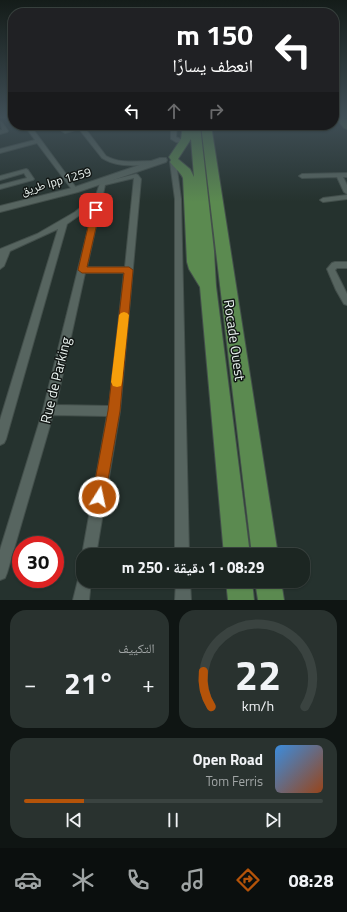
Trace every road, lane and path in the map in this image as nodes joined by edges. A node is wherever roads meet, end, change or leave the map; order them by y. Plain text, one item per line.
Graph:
1 (17, 146) edge
2 (42, 146) edge
3 (97, 146) edge
4 (183, 146) edge
5 (197, 146) edge
6 (209, 146) edge
7 (0, 151) edge
8 (171, 160) junction
9 (153, 163) junction
10 (339, 175) junction
11 (347, 175) edge
12 (302, 176) dead end
13 (0, 178) edge
14 (0, 187) edge
15 (75, 190) junction
16 (347, 192) edge
17 (100, 196) junction
18 (347, 197) edge
19 (323, 200) dead end
20 (0, 209) edge
21 (64, 223) junction
22 (3, 250) edge
23 (347, 265) edge
24 (0, 266) edge
25 (82, 270) junction
26 (129, 270) junction
27 (208, 286) junction
28 (343, 290) edge
29 (347, 302) edge
30 (49, 410) junction
31 (114, 411) junction
32 (0, 439) edge
33 (90, 548) edge
34 (182, 548) edge
35 (236, 548) edge
36 (264, 548) edge
37 (0, 573) edge
38 (83, 588) edge
39 (182, 588) edge
40 (240, 588) edge
41 (269, 588) edge
42 (81, 600) edge
43 (183, 600) edge
44 (241, 600) edge
45 (271, 600) edge

1 - 7 street
2 - 15 street
3 - 9 street
4 - 8 highway
5 - 27 highway, Rocade Ouest
6 - 36 highway, Rocade Ouest
8 - 9 street, طريق lpp 1259
8 - 27 highway
8 - 34 street
9 - 15 street, طريق lpp 1259
10 - 11 street
10 - 12 street
10 - 16 street
13 - 14 street
15 - 20 street, طريق lpp 1259
17 - 21 street
17 - 25 street, Rue de Parking
17 - 26 street, Rue de Parking
18 - 19 street
21 - 22 street
21 - 32 street
22 - 24 street
23 - 28 street
25 - 26 street
25 - 30 street, Rue de Parking
26 - 31 street
27 - 35 highway, Rocade Ouest
28 - 29 street
30 - 31 street
30 - 37 street, Rue de Parking
31 - 33 street
38 - 42 street
39 - 43 street
40 - 44 highway
41 - 45 highway

